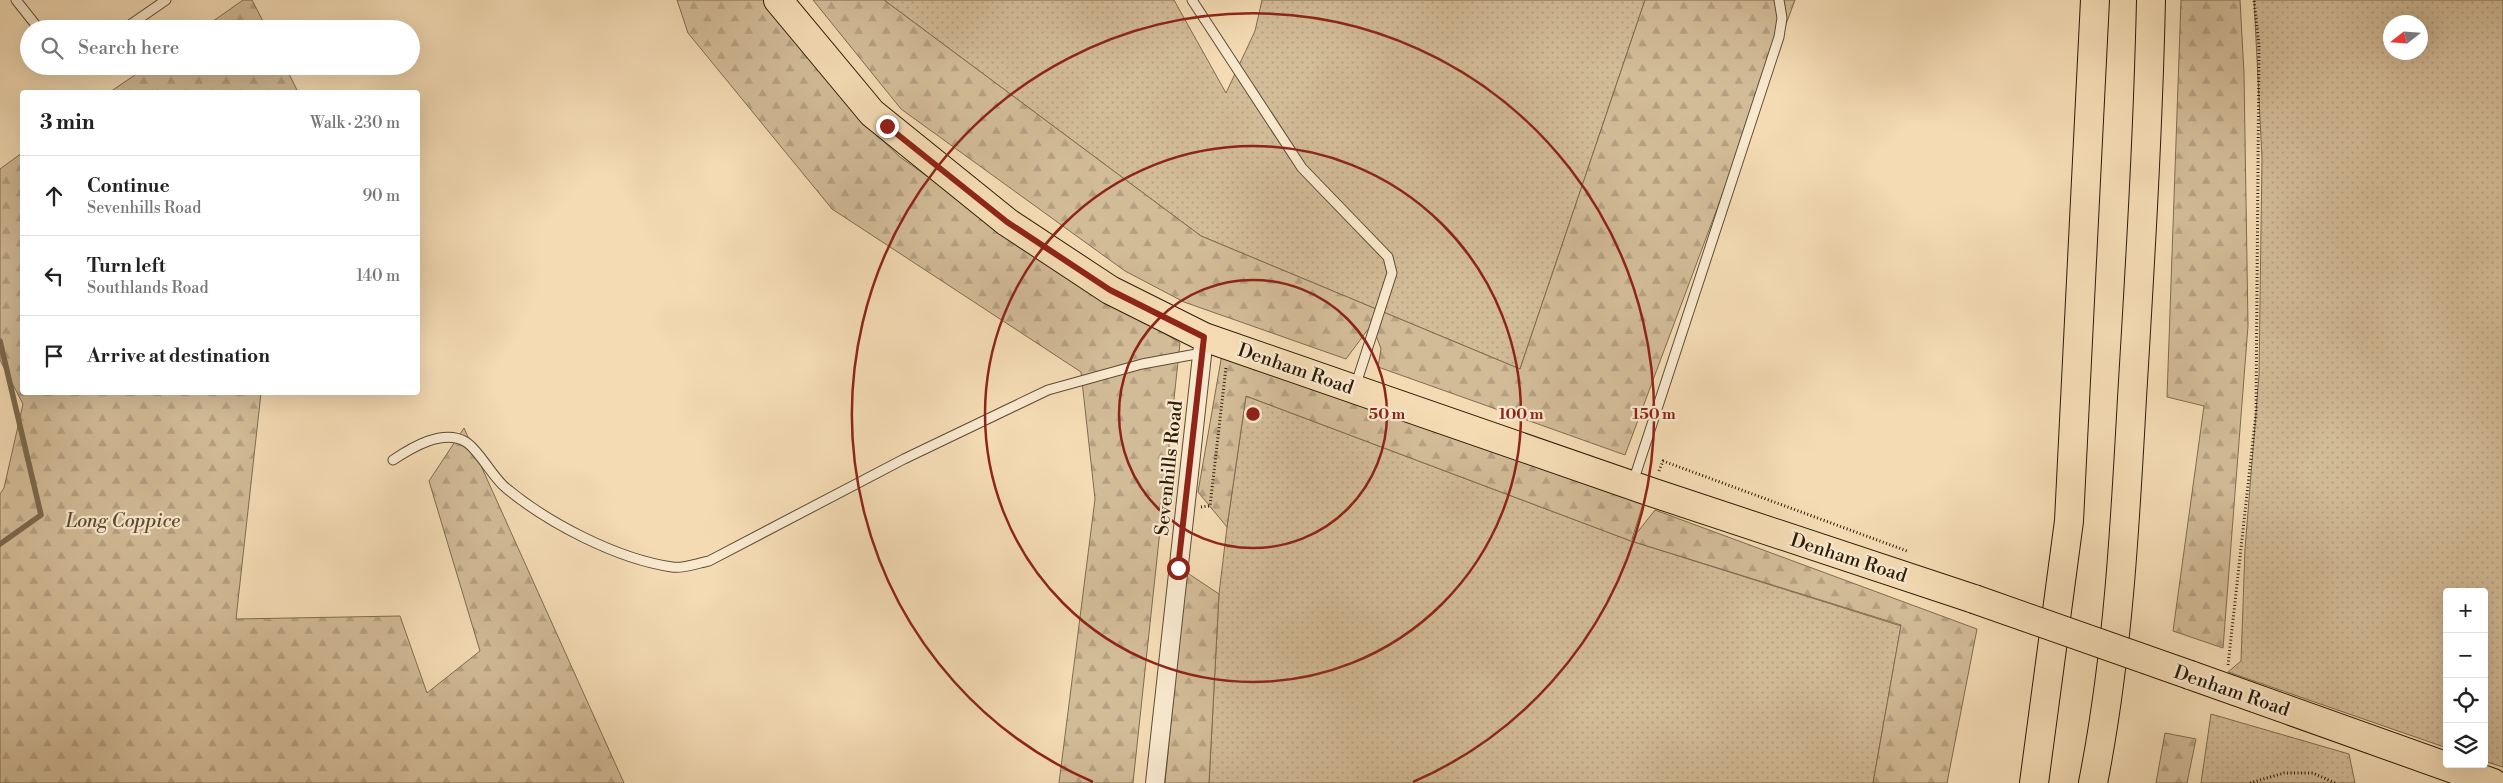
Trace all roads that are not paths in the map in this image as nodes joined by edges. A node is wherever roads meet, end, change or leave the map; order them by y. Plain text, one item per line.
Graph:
1 (16, 0) edge
2 (166, 0) edge
3 (778, 0) edge
4 (1192, 0) edge
5 (1779, 0) edge
6 (2095, 0) edge
7 (2152, 0) edge
8 (32, 20) edge
9 (137, 20) edge
10 (1203, 345) junction
11 (1354, 387) junction
12 (392, 460) dead end
13 (1632, 485) junction
14 (1155, 783) edge
15 (2034, 783) edge
16 (2093, 783) edge
17 (2493, 783) edge

1 - 8 lane
2 - 9 lane
3 - 10 main road, Denham Road
4 - 11 lane
5 - 13 lane
6 - 15 main road
7 - 16 main road
10 - 11 main road, Denham Road
10 - 12 lane
10 - 14 street, Sevenhills Road
11 - 13 main road, Denham Road
13 - 17 main road, Denham Road, bridge

